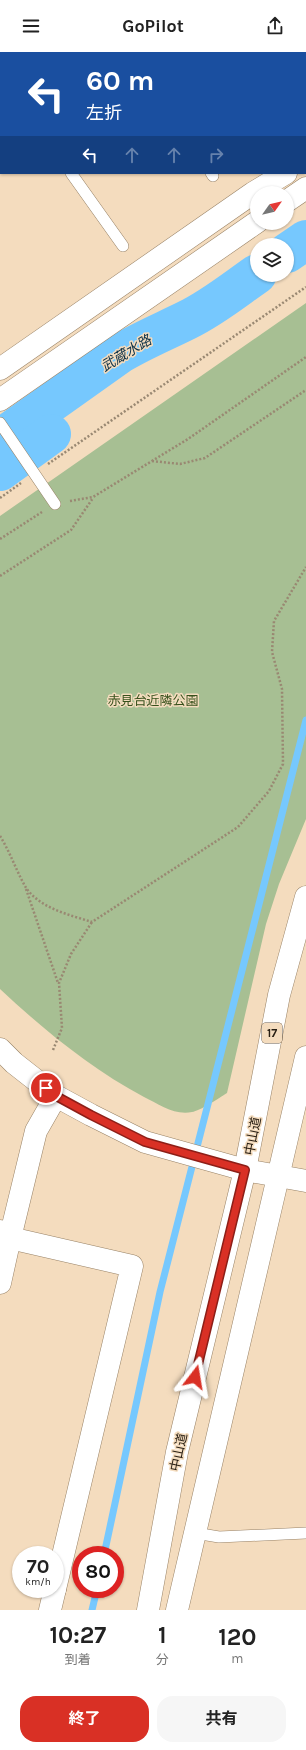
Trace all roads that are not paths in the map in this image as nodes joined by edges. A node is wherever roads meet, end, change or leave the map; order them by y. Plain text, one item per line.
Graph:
1 (72, 174) edge
2 (284, 174) edge
3 (306, 188) edge
4 (294, 196) edge
5 (250, 227) edge
6 (123, 246) dead end
7 (0, 369) edge
8 (0, 400) edge
9 (0, 423) edge
10 (55, 504) road end
11 (306, 897) edge
12 (0, 1049) edge
13 (306, 1057) edge
14 (56, 1096) junction
15 (245, 1170) junction
16 (278, 1176) junction
17 (306, 1181) edge
18 (5, 1234) edge
19 (0, 1283) edge
20 (195, 1533) junction
21 (306, 1533) edge
22 (64, 1551) edge
23 (53, 1598) edge
24 (50, 1610) edge
25 (148, 1610) edge
26 (177, 1610) edge

1 - 6 lane
2 - 7 main road
3 - 4 main road
5 - 8 main road
9 - 10 lane
11 - 15 main road, 中山道 / 17
12 - 14 main road
13 - 16 main road
14 - 15 main road
14 - 18 main road
15 - 16 main road
15 - 25 main road, 中山道 / 17
16 - 17 main road
16 - 20 main road
18 - 19 main road
18 - 22 main road
20 - 21 lane
20 - 26 main road
23 - 24 main road

